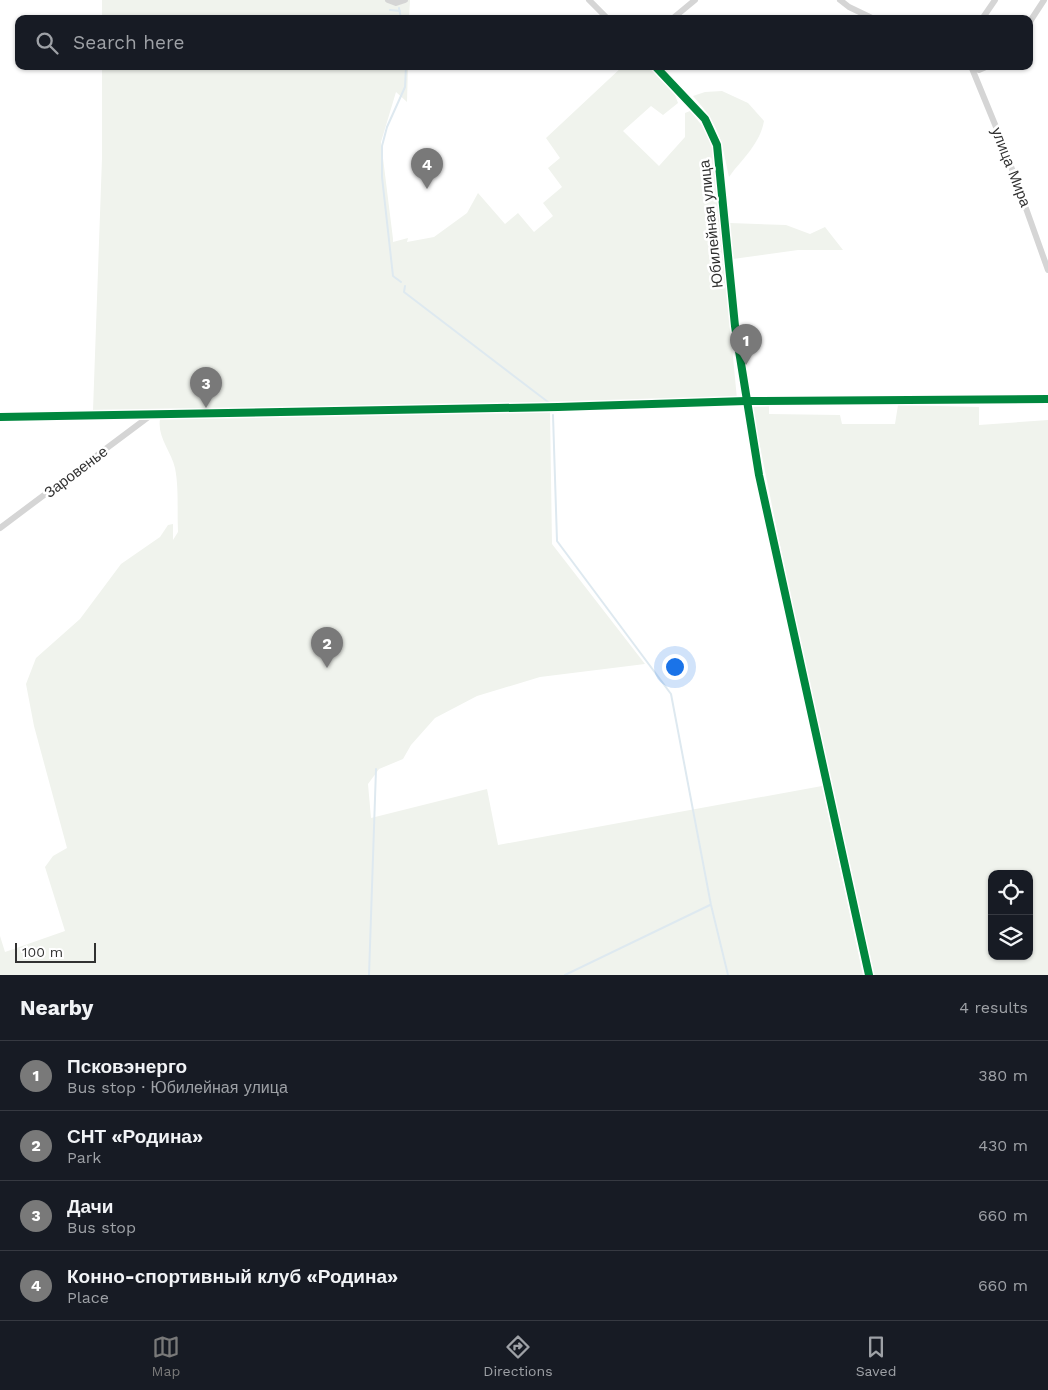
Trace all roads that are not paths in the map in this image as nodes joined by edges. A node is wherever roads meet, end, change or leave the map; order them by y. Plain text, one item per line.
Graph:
1 (388, 0) edge
2 (405, 0) edge
3 (590, 0) edge
4 (695, 0) edge
5 (840, 0) edge
6 (995, 0) edge
7 (1044, 0) edge
8 (604, 15) edge
9 (677, 15) edge
10 (866, 15) edge
11 (985, 15) edge
12 (1033, 17) edge
13 (659, 70) edge
14 (972, 70) edge
15 (1048, 270) edge
16 (1048, 398) edge
17 (746, 401) junction
18 (151, 415) junction
19 (0, 417) edge
20 (0, 528) edge
21 (869, 975) edge

1 - 2 street
3 - 8 street
4 - 9 street
5 - 10 street
6 - 11 street
7 - 12 street
13 - 17 street, Юбилейная улица
14 - 15 street, улица Мира
16 - 17 street
17 - 18 street
17 - 21 street, Юбилейная улица
18 - 19 street
18 - 20 street, Заровенье

